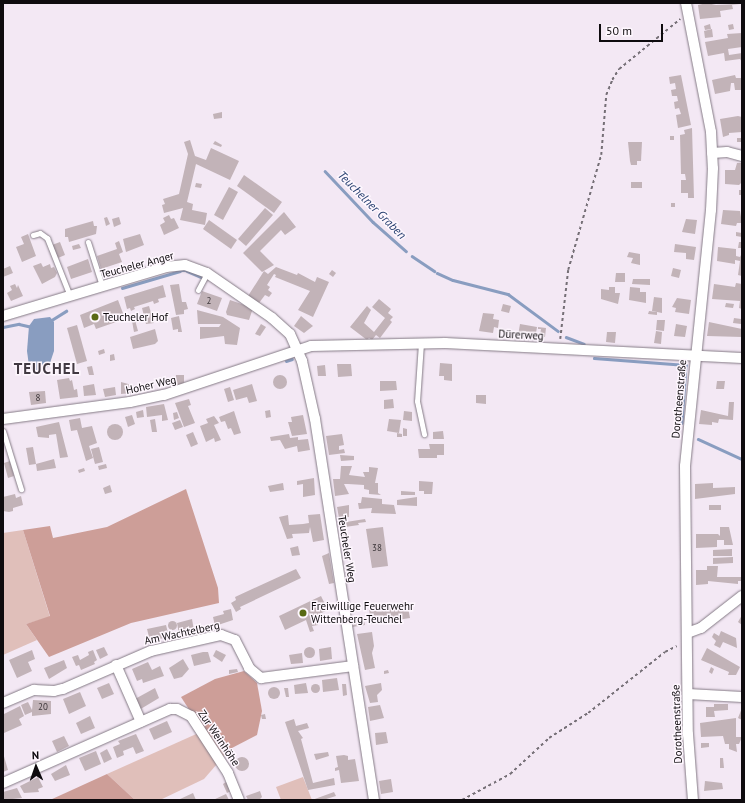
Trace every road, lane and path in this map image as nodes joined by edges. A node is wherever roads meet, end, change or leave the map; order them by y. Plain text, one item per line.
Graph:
1 (686, 3) edge
2 (689, 17) junction
3 (712, 153) junction
4 (742, 156) edge
5 (33, 235) dead end
6 (88, 242) dead end
7 (207, 273) junction
8 (102, 286) junction
9 (198, 290) dead end
10 (70, 296) junction
11 (3, 316) edge
12 (421, 343) junction
13 (559, 349) junction
14 (298, 350) junction
15 (695, 357) junction
16 (742, 358) edge
17 (3, 418) edge
18 (3, 431) edge
19 (424, 434) dead end
20 (21, 489) dead end
21 (742, 596) edge
22 (687, 633) junction
23 (687, 645) junction
24 (116, 665) junction
25 (353, 666) junction
26 (688, 694) junction
27 (742, 697) edge
28 (3, 703) edge
29 (141, 722) junction
30 (3, 783) edge
31 (239, 800) edge
32 (374, 800) edge
33 (462, 800) edge
34 (693, 800) edge

1 - 2 street, Dorotheenstraße
2 - 3 street, Dorotheenstraße
2 - 13 path
3 - 4 street
3 - 15 street, Dorotheenstraße
5 - 10 lane
6 - 8 lane
7 - 8 street, Teucheler Anger
7 - 9 lane
7 - 14 street, Teucheler Anger
8 - 10 street, Teucheler Anger
10 - 11 street, Teucheler Anger
12 - 13 street, Dürerweg
12 - 14 street, Dürerweg
12 - 19 lane
13 - 15 street, Dürerweg
14 - 17 street, Hoher Weg
14 - 25 street, Teucheler Weg
15 - 16 street, Dürerweg
15 - 22 street, Dorotheenstraße
18 - 20 lane
21 - 22 street
22 - 23 street, Dorotheenstraße
23 - 26 street, Dorotheenstraße
23 - 33 path
24 - 25 street, Am Wachtelberg
24 - 28 street, Am Wachtelberg
24 - 29 street
25 - 32 street, Teucheler Weg
26 - 27 street
26 - 34 street, Dorotheenstraße
29 - 30 street, Zur Weinhöhe
29 - 31 street, Zur Weinhöhe

